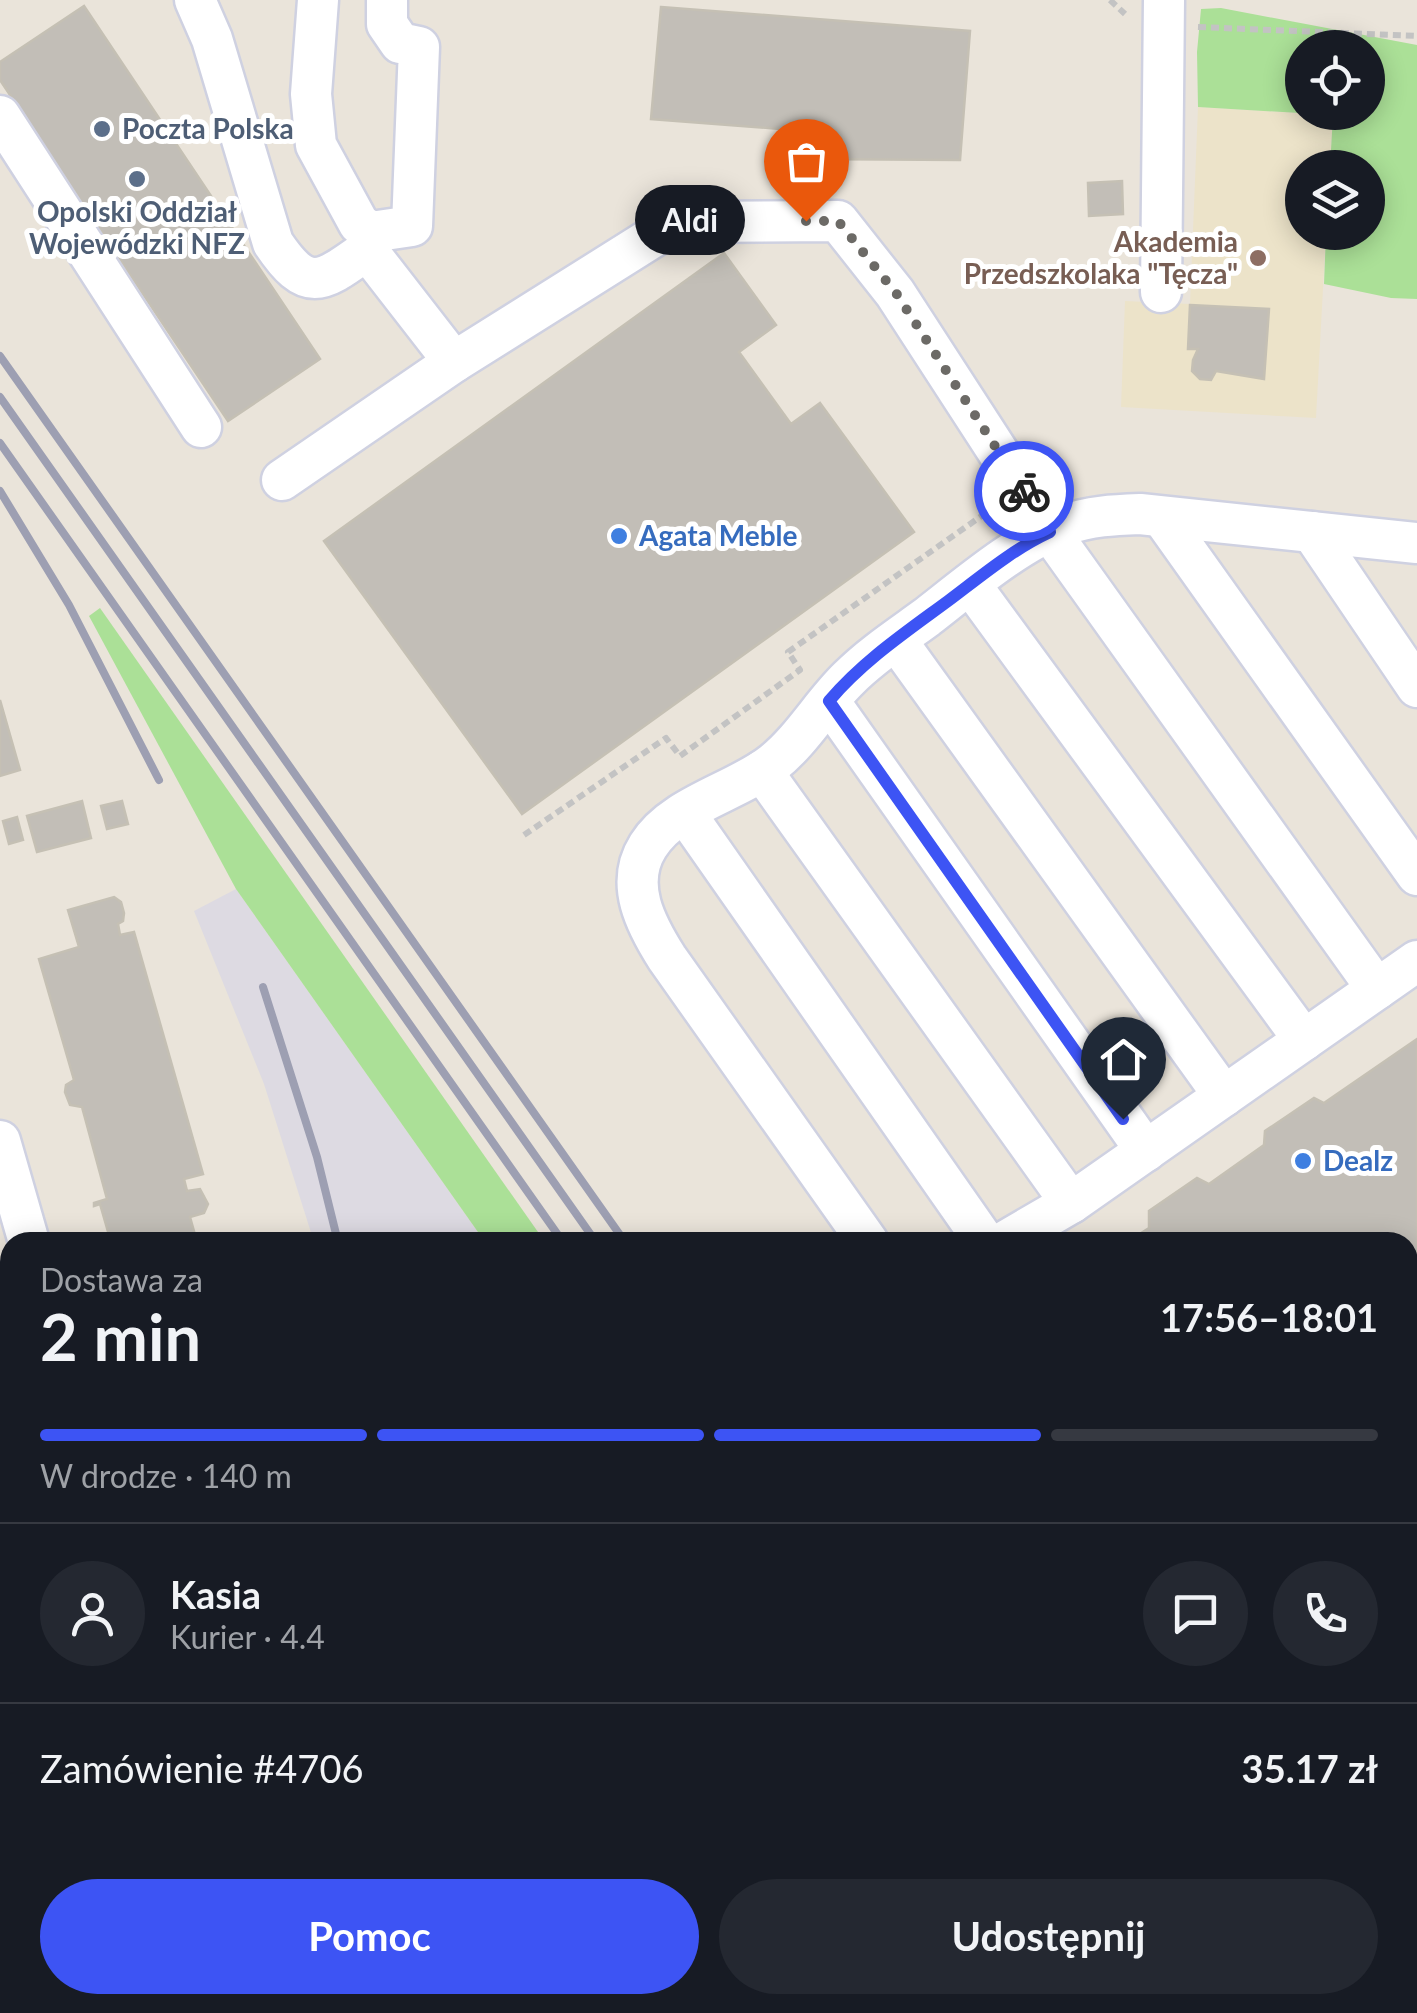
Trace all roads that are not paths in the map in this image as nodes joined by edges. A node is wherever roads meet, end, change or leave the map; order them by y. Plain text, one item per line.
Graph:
1 (195, 0) edge
2 (387, 0) edge
3 (310, 10) edge
4 (1164, 12) edge
5 (0, 116) edge
6 (369, 241) junction
7 (1161, 292) dead end
8 (454, 362) junction
9 (201, 428) dead end
10 (282, 480) dead end
11 (1162, 517) junction
12 (1050, 532) junction
13 (1312, 532) junction
14 (1417, 543) edge
15 (970, 584) junction
16 (896, 640) junction
17 (1417, 687) edge
18 (829, 701) junction
19 (762, 770) junction
20 (686, 812) junction
21 (1417, 875) edge
22 (1417, 961) edge
23 (1377, 989) junction
24 (1304, 1040) junction
25 (1224, 1096) junction
26 (0, 1141) edge
27 (1146, 1151) junction
28 (1071, 1203) junction
29 (26, 1232) edge
30 (861, 1232) edge
31 (977, 1232) edge
32 (1021, 1232) edge

1 - 6 street
2 - 6 street
3 - 6 street
4 - 7 street
5 - 9 street
6 - 8 street
8 - 10 street
8 - 12 street
11 - 12 street
11 - 13 street
11 - 21 street
12 - 15 street
12 - 23 street
13 - 14 street
13 - 17 street
15 - 16 street
15 - 24 street
16 - 18 street
16 - 25 street
18 - 19 street
18 - 27 street
19 - 20 street
19 - 28 street
20 - 30 street
20 - 31 street
22 - 23 street
23 - 24 street
24 - 25 street
25 - 27 street
26 - 29 street
27 - 28 street
28 - 32 street

